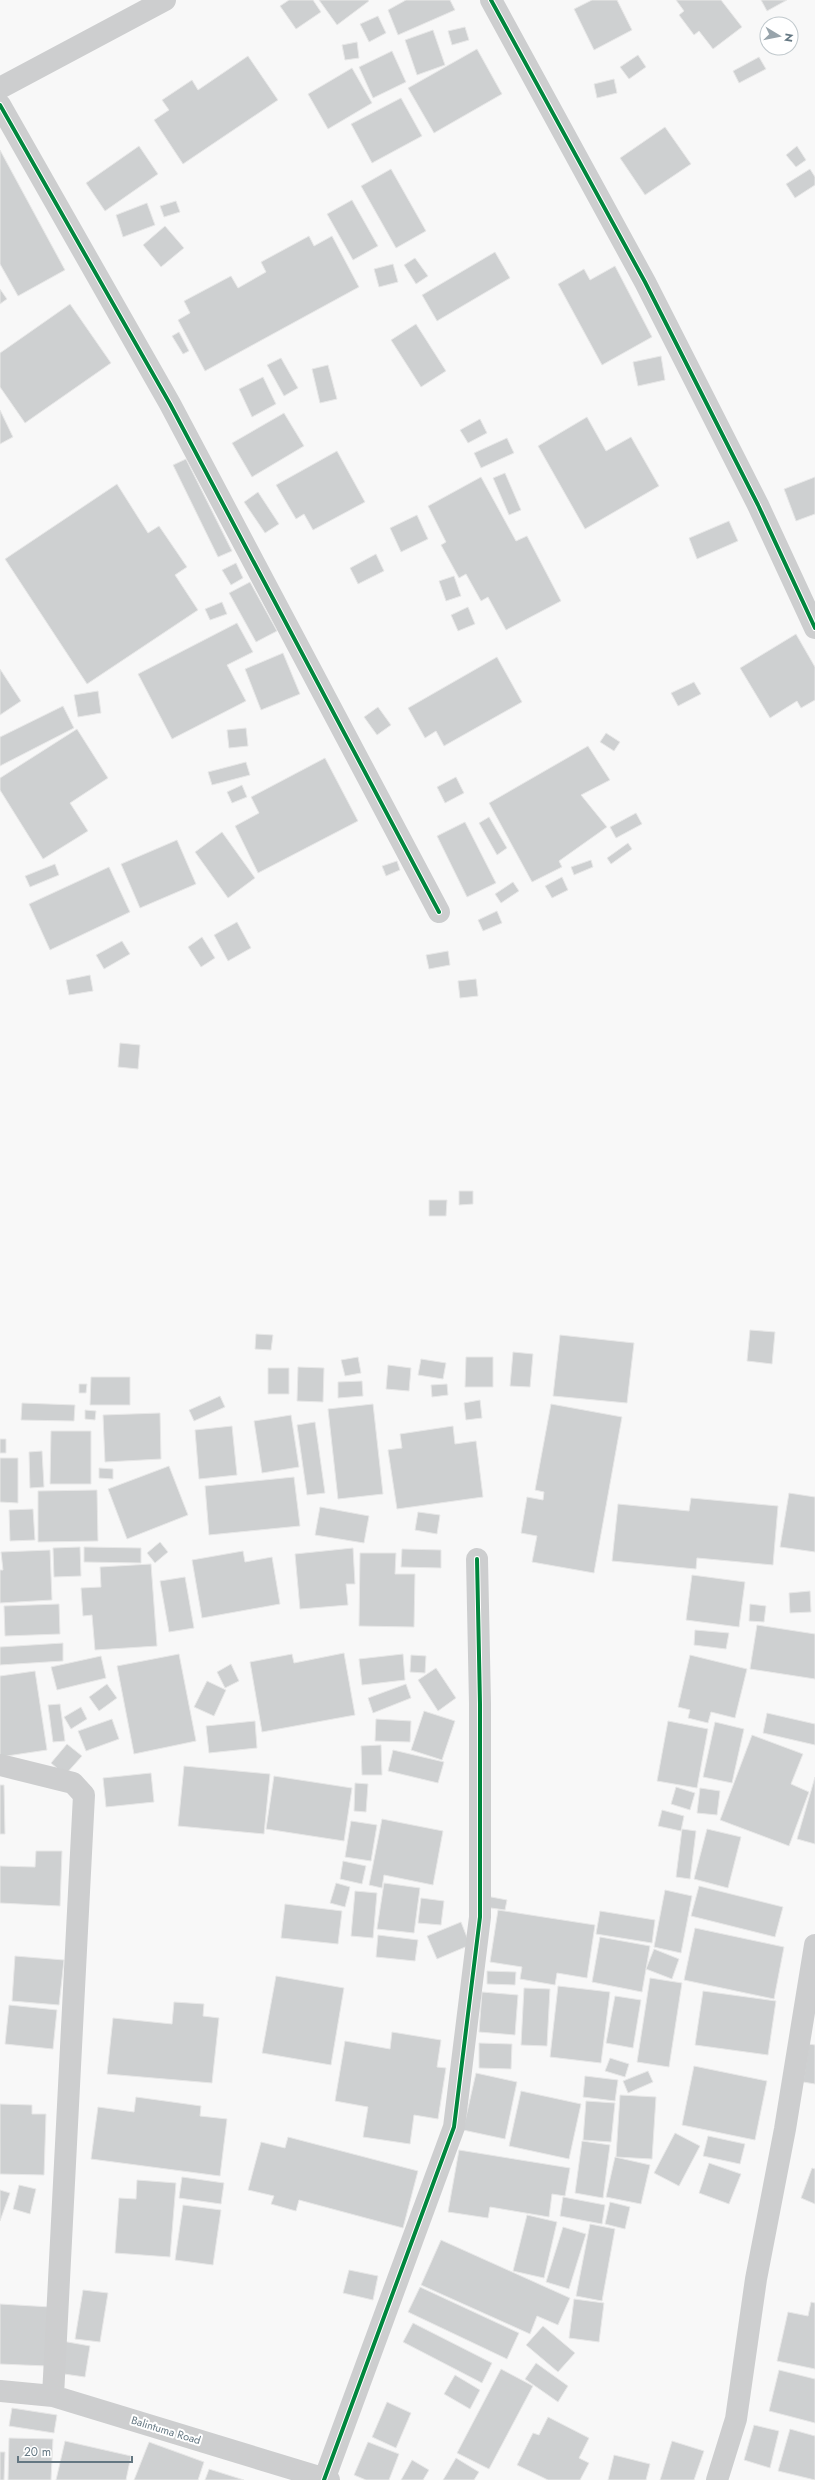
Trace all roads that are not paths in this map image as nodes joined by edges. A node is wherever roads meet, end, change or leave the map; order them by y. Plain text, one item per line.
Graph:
1 (165, 0) edge
2 (491, 0) edge
3 (0, 88) edge
4 (0, 105) edge
5 (815, 628) edge
6 (439, 912) dead end
7 (477, 1559) dead end
8 (0, 1766) edge
9 (815, 1945) edge
10 (0, 2391) edge
11 (53, 2396) junction
12 (326, 2479) edge
13 (717, 2480) edge

1 - 3 street
2 - 5 street
4 - 6 street
7 - 12 street
8 - 11 street
9 - 13 street
10 - 11 street, Balintuma Road
11 - 12 street, Balintuma Road

